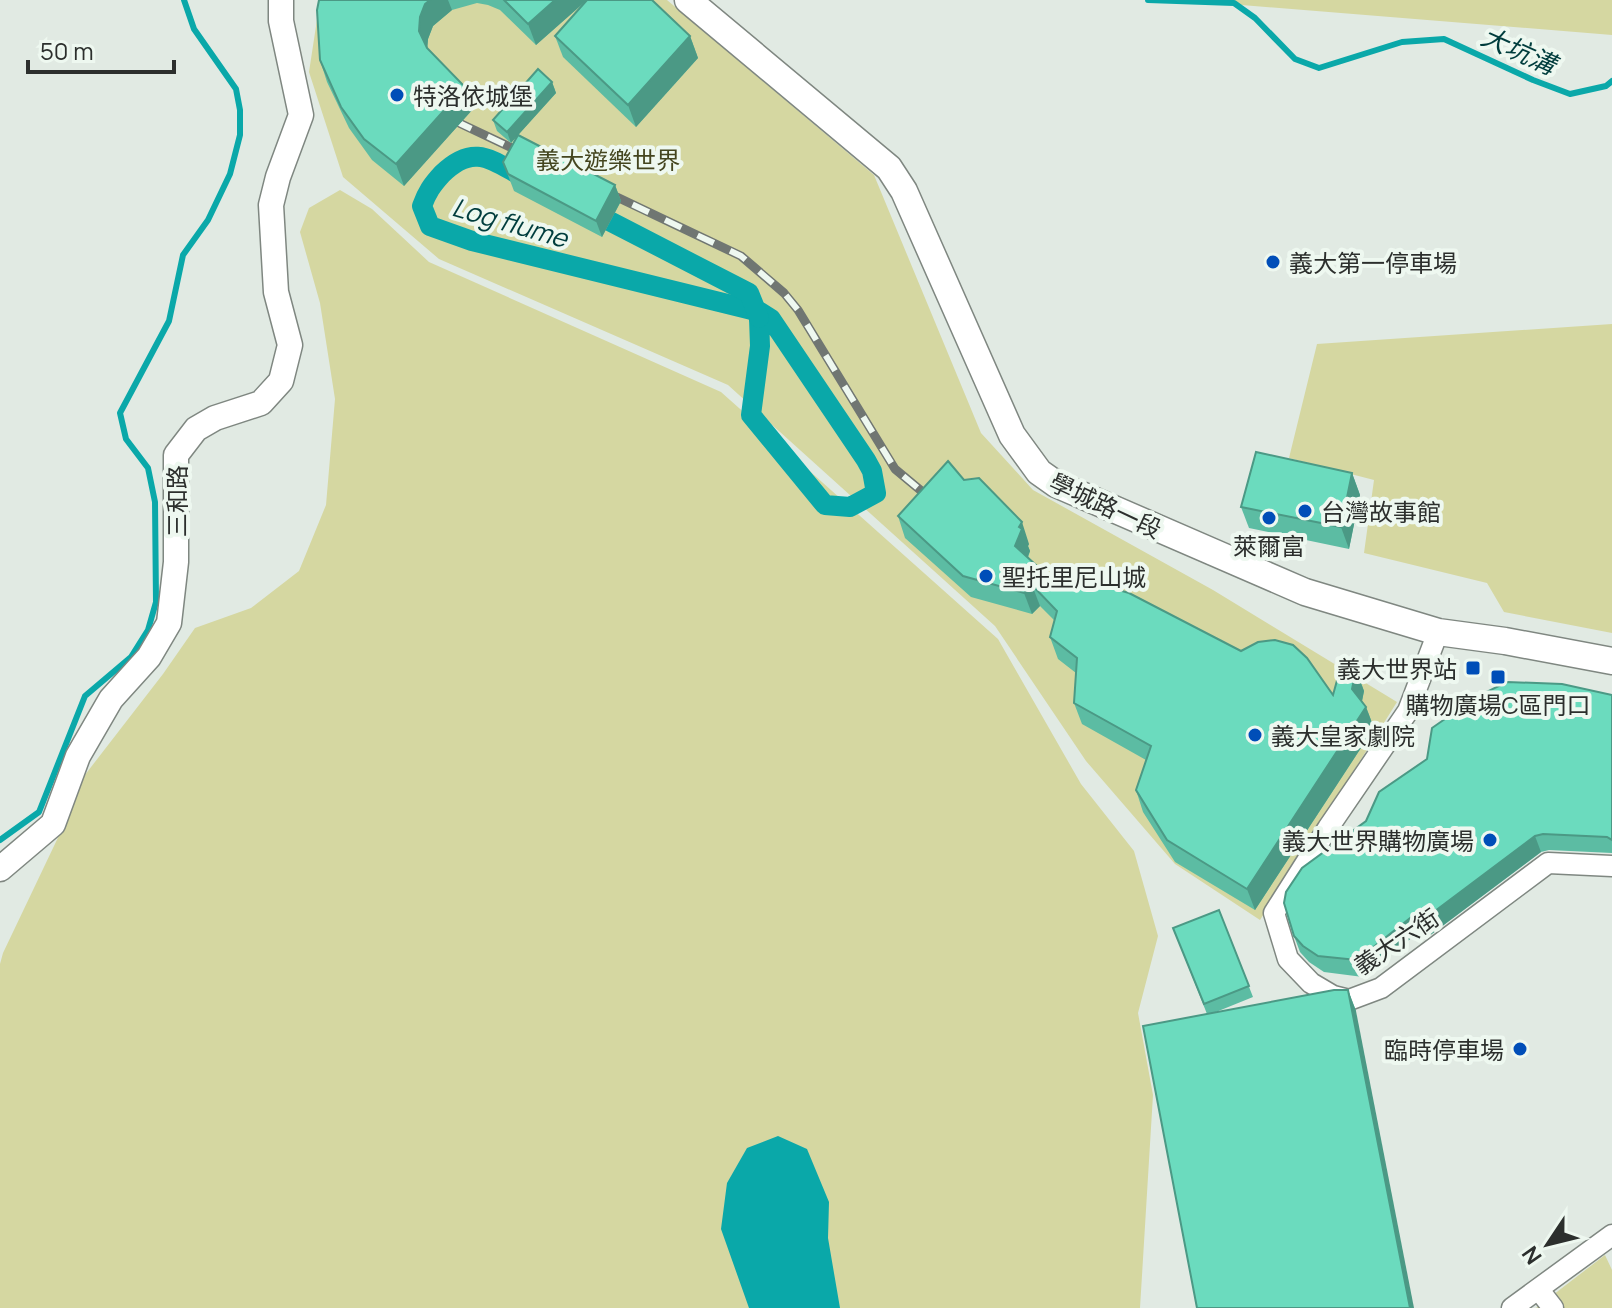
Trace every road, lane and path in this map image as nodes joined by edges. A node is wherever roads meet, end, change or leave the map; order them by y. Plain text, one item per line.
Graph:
1 (281, 0) edge
2 (688, 0) edge
3 (1438, 632) junction
4 (1612, 661) edge
5 (1612, 866) edge
6 (0, 869) edge
7 (1612, 1235) edge
8 (1539, 1290) junction
9 (1512, 1308) edge
10 (1553, 1308) edge

1 - 6 street, 三和路
2 - 3 main road, 學城路一段
3 - 4 main road, 學城路一段
3 - 5 street, 義大六街
7 - 8 street
8 - 9 street
8 - 10 street

